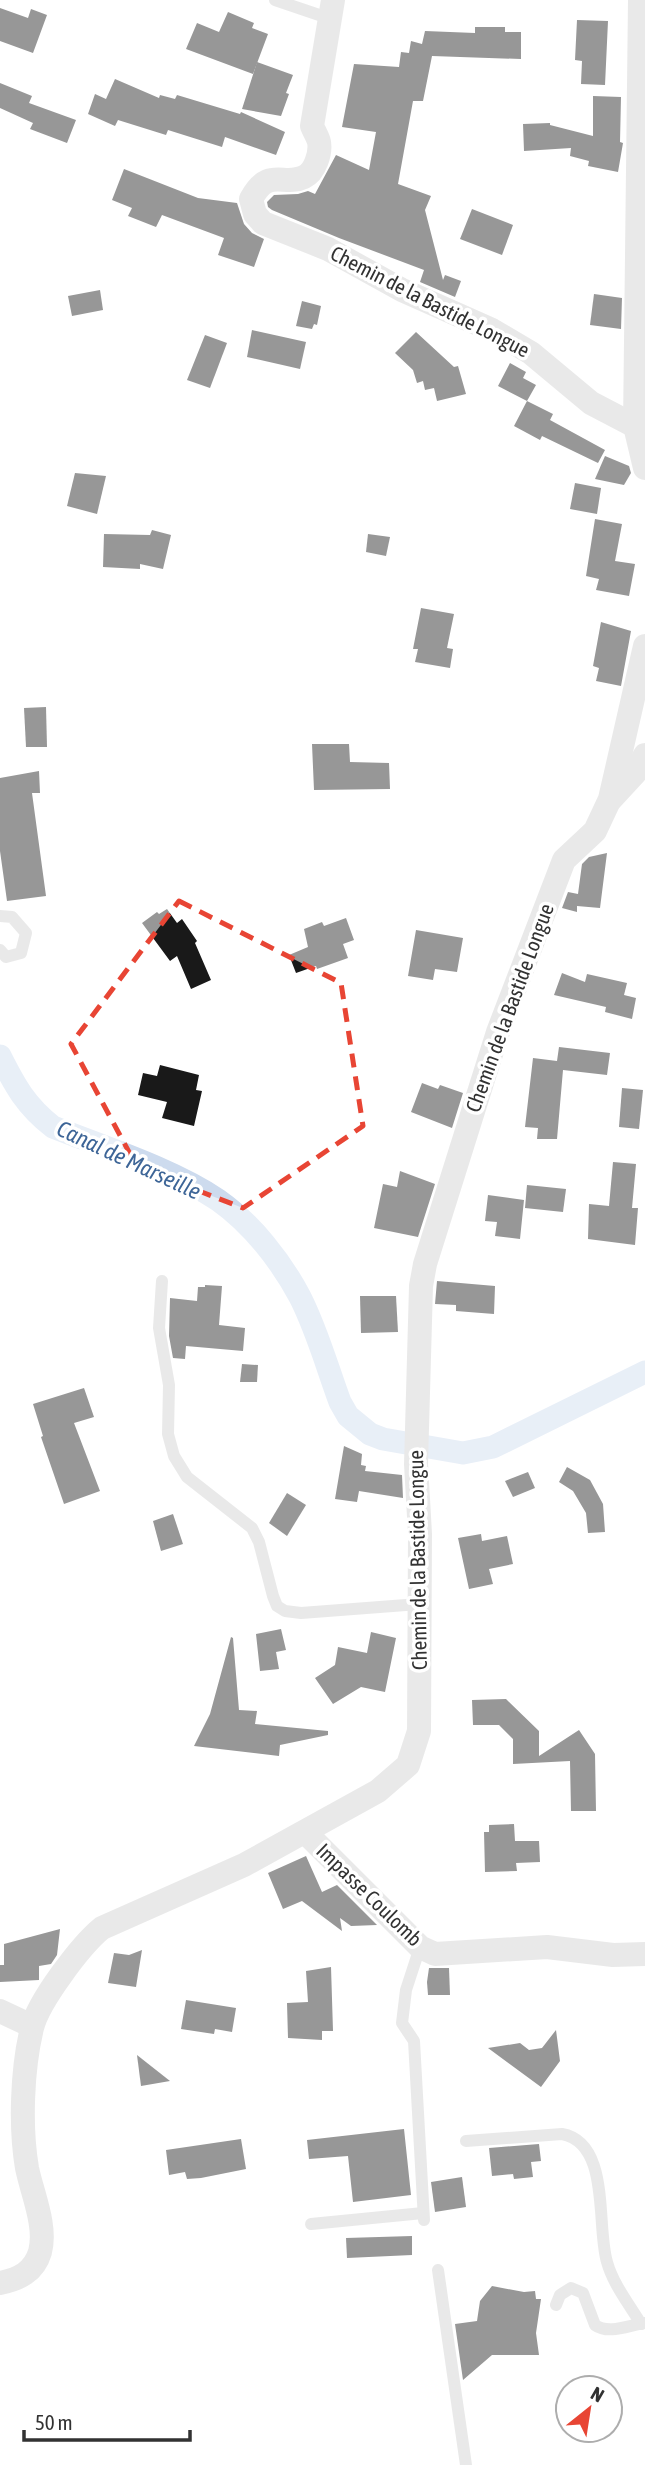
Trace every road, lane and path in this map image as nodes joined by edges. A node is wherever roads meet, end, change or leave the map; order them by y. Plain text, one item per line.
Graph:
1 (275, 0) edge
2 (640, 0) edge
3 (332, 10) edge
4 (635, 426) junction
5 (645, 468) edge
6 (645, 646) edge
7 (645, 755) edge
8 (610, 799) junction
9 (0, 916) edge
10 (0, 950) edge
11 (162, 1281) dead end
12 (419, 1604) junction
13 (305, 1832) junction
14 (420, 1947) junction
15 (645, 1954) edge
16 (0, 2011) edge
17 (32, 2026) junction
18 (466, 2141) dead end
19 (311, 2224) dead end
20 (438, 2270) dead end
21 (0, 2283) edge
22 (556, 2305) dead end
23 (643, 2324) edge
24 (466, 2465) edge

1 - 3 lane
2 - 4 street
3 - 4 street, Chemin de la Bastide Longue
4 - 5 street
6 - 8 street, Chemin de la Bastide Longue
7 - 8 street
8 - 12 street, Chemin de la Bastide Longue
9 - 10 lane
11 - 12 lane
12 - 13 street, Chemin de la Bastide Longue
13 - 14 street, Impasse Coulomb
13 - 17 street, Chemin de la Bastide Longue
14 - 15 street, Impasse Coulomb
14 - 19 lane
16 - 17 street
17 - 21 street, Chemin de la Bastide Longue
18 - 23 lane
20 - 24 lane
22 - 23 lane

